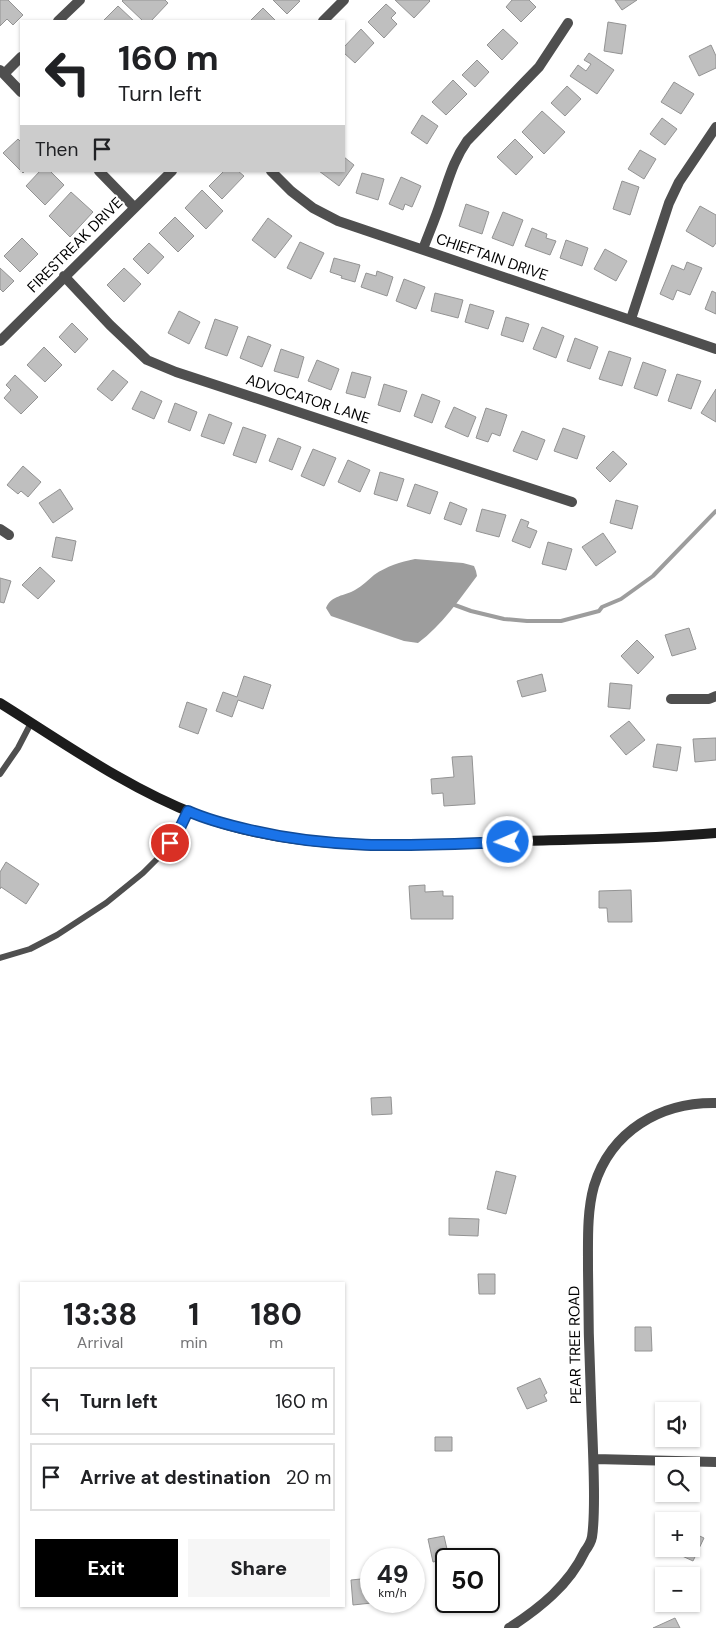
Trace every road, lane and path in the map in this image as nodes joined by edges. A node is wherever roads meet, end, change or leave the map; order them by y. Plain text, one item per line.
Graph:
1 (80, 0) edge
2 (344, 0) edge
3 (59, 20) edge
4 (324, 20) edge
5 (568, 23) dead end
6 (20, 59) edge
7 (2, 72) edge
8 (20, 91) edge
9 (716, 127) edge
10 (100, 172) edge
11 (171, 172) edge
12 (272, 172) edge
13 (134, 207) junction
14 (423, 248) junction
15 (64, 276) junction
16 (631, 319) junction
17 (0, 341) edge
18 (716, 349) edge
19 (572, 502) dead end
20 (716, 696) edge
21 (671, 699) dead end
22 (0, 703) edge
23 (31, 723) junction
24 (0, 774) edge
25 (188, 811) junction
26 (716, 833) edge
27 (0, 958) edge
28 (716, 1103) edge
29 (594, 1460) junction
30 (716, 1462) edge
31 (509, 1628) edge

1 - 3 street
2 - 4 street
5 - 14 street
6 - 7 street
7 - 8 street
9 - 16 street
10 - 13 street
11 - 13 street, FIRESTREAK DRIVE
12 - 14 street, CHIEFTAIN DRIVE
13 - 15 street, FIRESTREAK DRIVE
14 - 16 street, CHIEFTAIN DRIVE
15 - 17 street, FIRESTREAK DRIVE
15 - 19 street, ADVOCATOR LANE
16 - 18 street, CHIEFTAIN DRIVE
20 - 21 street
22 - 23 main road
23 - 24 lane
23 - 25 main road
25 - 26 main road
25 - 27 lane
28 - 29 street, PEAR TREE ROAD
29 - 30 street
29 - 31 street, PEAR TREE ROAD

